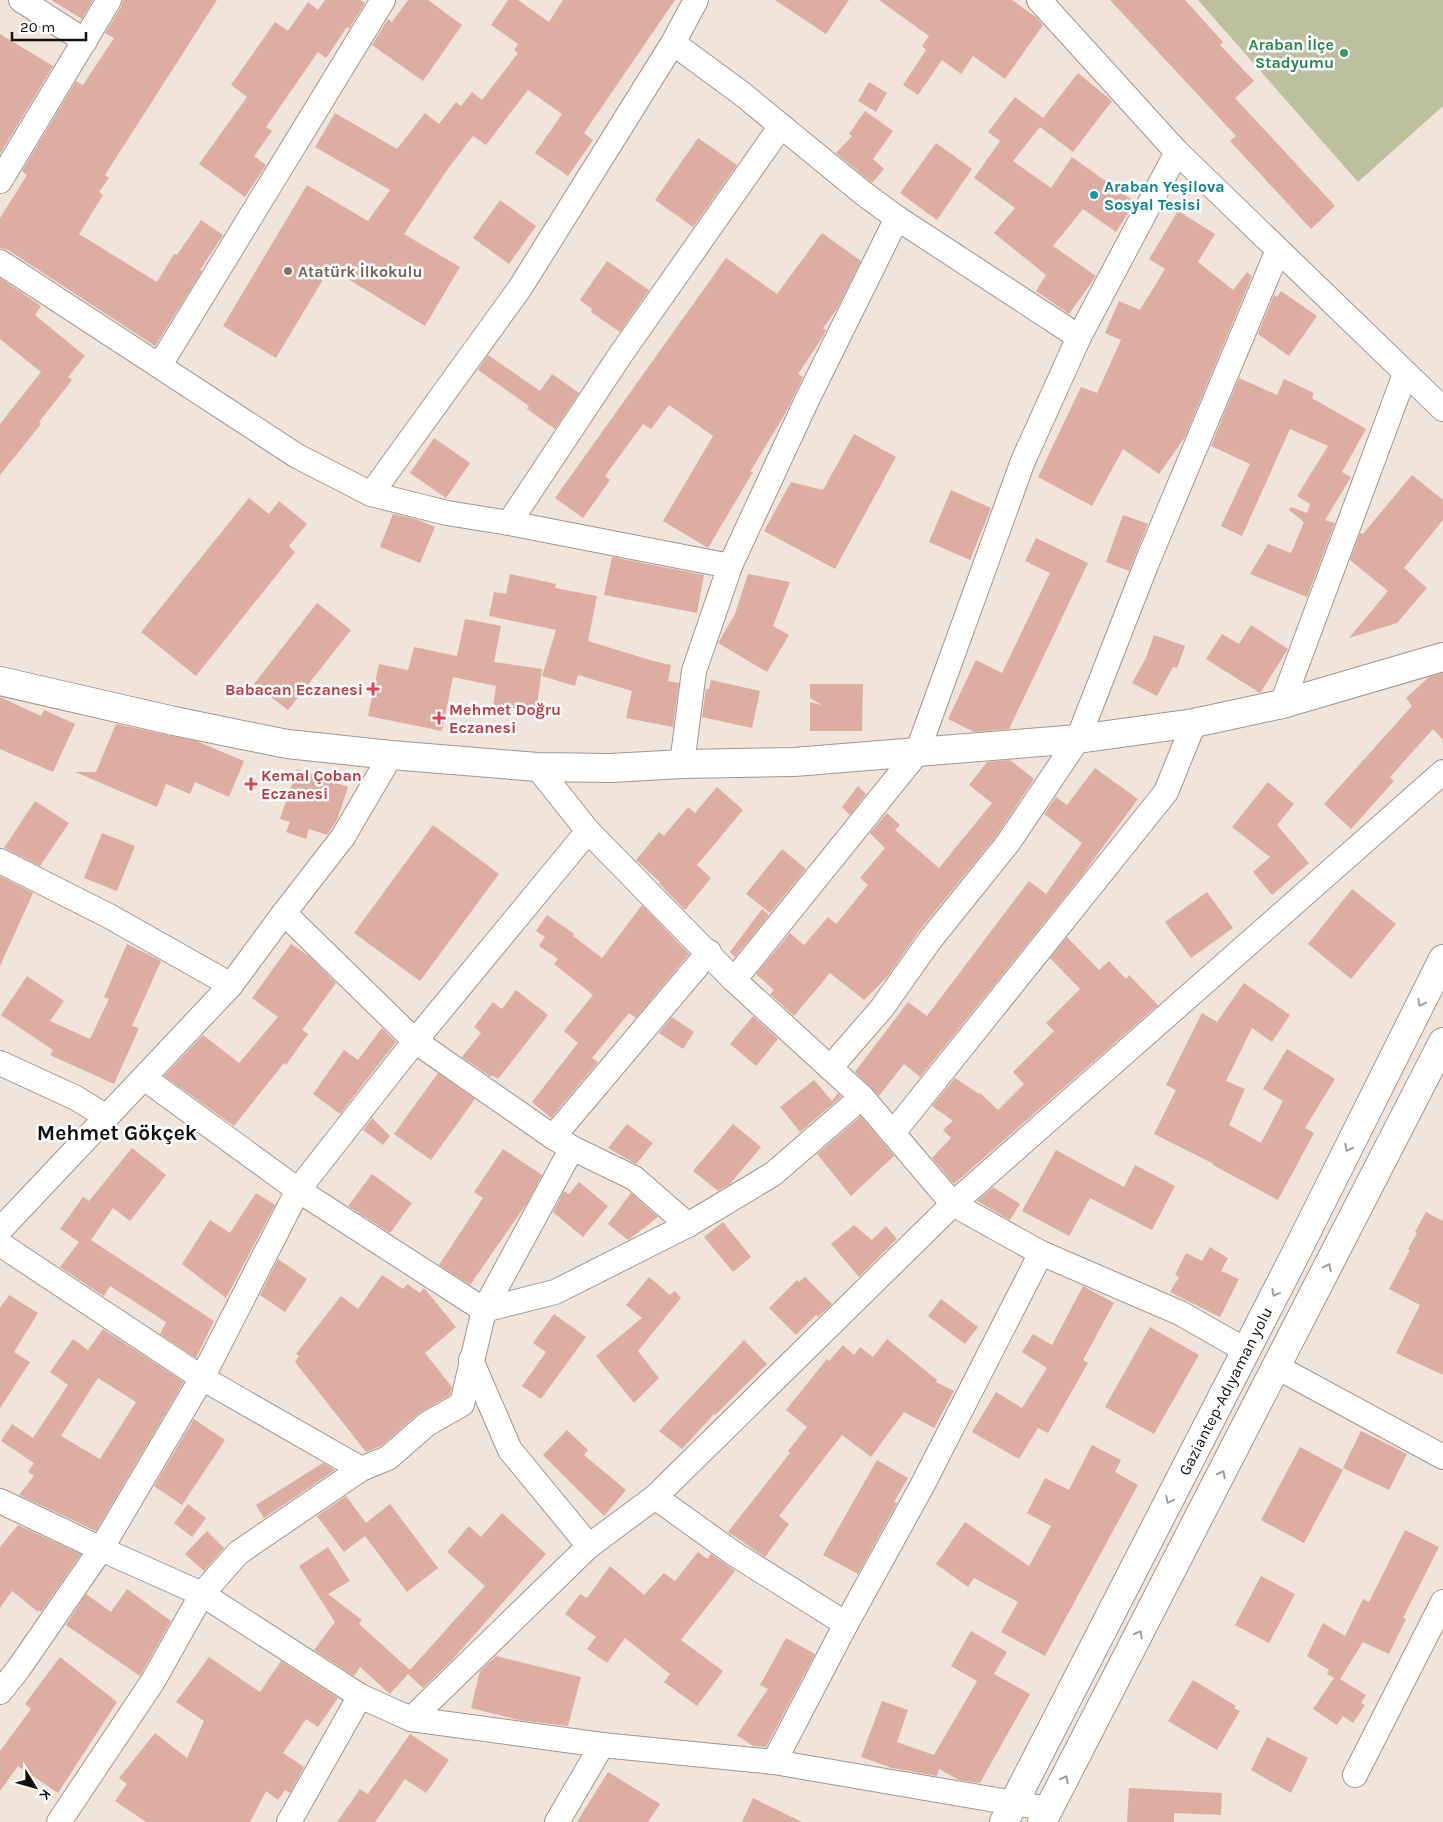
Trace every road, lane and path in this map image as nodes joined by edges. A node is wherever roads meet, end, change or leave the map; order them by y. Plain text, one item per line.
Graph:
1 (21, 0) edge
2 (109, 0) edge
3 (383, 0) edge
4 (696, 0) edge
5 (1039, 0) edge
6 (85, 40) junction
7 (673, 43) junction
8 (781, 126) junction
9 (1177, 152) junction
10 (0, 181) edge
11 (897, 218) junction
12 (1278, 250) junction
13 (0, 262) edge
14 (1079, 337) junction
15 (160, 365) junction
16 (1405, 374) junction
17 (1443, 409) edge
18 (371, 494) junction
19 (509, 523) junction
20 (730, 566) junction
21 (1443, 657) edge
22 (0, 681) edge
23 (1282, 704) junction
24 (1194, 723) junction
25 (1078, 739) junction
26 (917, 753) junction
27 (392, 755) junction
28 (682, 764) junction
29 (537, 767) junction
30 (1443, 772) edge
31 (588, 830) junction
32 (0, 861) edge
33 (284, 913) junction
34 (709, 952) junction
35 (1443, 959) edge
36 (734, 980) junction
37 (231, 985) junction
38 (415, 1041) junction
39 (1443, 1042) edge
40 (0, 1063) edge
41 (830, 1068) junction
42 (144, 1078) junction
43 (862, 1097) junction
44 (107, 1117) junction
45 (893, 1133) junction
46 (562, 1142) junction
47 (298, 1190) junction
48 (953, 1204) junction
49 (688, 1225) junction
50 (0, 1230) edge
51 (0, 1244) edge
52 (1041, 1253) junction
53 (484, 1310) junction
54 (1245, 1350) junction
55 (471, 1360) junction
56 (1277, 1367) junction
57 (202, 1378) junction
58 (1443, 1457) edge
59 (361, 1469) junction
60 (655, 1497) junction
61 (0, 1501) edge
62 (589, 1546) junction
63 (101, 1549) junction
64 (202, 1594) junction
65 (1443, 1602) edge
66 (846, 1624) junction
67 (0, 1692) edge
68 (360, 1696) junction
69 (411, 1719) junction
70 (602, 1745) junction
71 (774, 1762) junction
72 (1355, 1775) dead end
73 (1009, 1812) edge
74 (1046, 1815) edge
75 (59, 1822) edge
76 (289, 1822) edge
77 (557, 1822) edge

1 - 6 street
2 - 6 street
3 - 15 street
4 - 7 street
5 - 9 street
6 - 10 street
7 - 8 street
7 - 18 street
8 - 11 street
8 - 19 street
9 - 12 street
9 - 14 street
11 - 14 street
11 - 20 street
12 - 16 street
12 - 25 street
13 - 15 street
14 - 26 street
15 - 18 street
16 - 17 street
16 - 23 street
18 - 19 street
19 - 20 street
20 - 28 street
21 - 23 main road
22 - 27 main road
23 - 24 main road
24 - 25 main road
24 - 45 street
25 - 26 main road
25 - 41 street
26 - 28 main road
26 - 36 street
27 - 29 main road
27 - 33 street
28 - 29 main road
29 - 31 street
30 - 48 street
31 - 34 street
31 - 38 street
32 - 37 street
33 - 37 street
33 - 38 street
34 - 36 street
34 - 46 street
35 -> 54 main road, Gaziantep-Adıyaman yolu
36 - 41 street
37 - 42 street
38 - 46 street
38 - 47 street
56 -> 39 main road
40 - 44 street
41 - 43 street
42 - 44 street
42 - 47 street
43 - 45 street
43 - 49 street
44 - 50 street
45 - 48 street
46 - 49 street
46 - 53 street
47 - 53 street
47 - 57 street
48 - 52 street
48 - 60 street
49 - 53 street
51 - 57 street
52 - 54 street
52 - 66 street
53 - 55 street
54 -> 73 main road, Gaziantep-Adıyaman yolu
55 - 59 street
55 - 62 street
56 - 58 street
74 -> 56 main road
57 - 59 street
57 - 63 street
59 - 64 street
60 - 62 street
60 - 66 street
61 - 63 street
62 - 69 street
63 - 64 street
63 - 67 street
64 - 68 street
64 - 75 street
65 - 72 street
66 - 71 street
68 - 69 street
68 - 76 street
69 - 70 street
70 - 71 street
70 - 77 street
71 - 73 street
73 - 74 street

